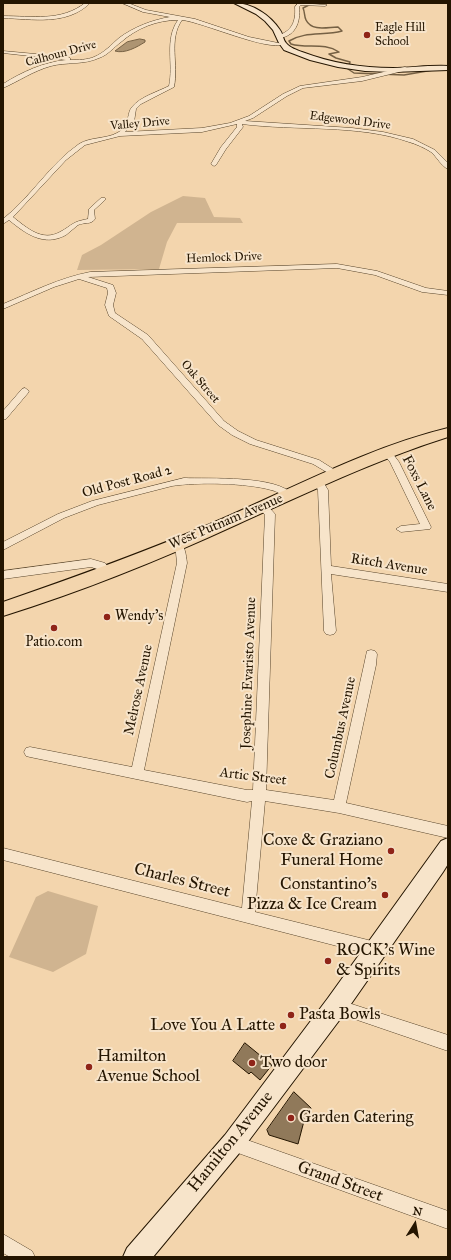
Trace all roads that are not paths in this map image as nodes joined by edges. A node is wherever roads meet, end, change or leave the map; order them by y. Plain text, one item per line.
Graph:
1 (88, 3) edge
2 (124, 3) edge
3 (237, 3) edge
4 (311, 4) edge
5 (325, 5) dead end
6 (3, 17) edge
7 (181, 18) junction
8 (280, 40) junction
9 (3, 52) edge
10 (71, 62) junction
11 (448, 68) edge
12 (380, 74) junction
13 (3, 86) edge
14 (240, 122) junction
15 (120, 134) junction
16 (214, 164) dead end
17 (448, 167) edge
18 (103, 199) dead end
19 (3, 212) edge
20 (16, 212) junction
21 (9, 217) junction
22 (3, 222) edge
23 (79, 276) junction
24 (448, 293) edge
25 (3, 307) edge
26 (24, 391) dead end
27 (3, 417) edge
28 (448, 432) edge
29 (387, 452) junction
30 (335, 474) junction
31 (318, 482) junction
32 (288, 495) junction
33 (263, 506) junction
34 (401, 529) dead end
35 (177, 544) junction
36 (3, 546) edge
37 (326, 569) junction
38 (107, 572) junction
39 (3, 575) edge
40 (448, 588) edge
41 (3, 609) edge
42 (330, 631) dead end
43 (371, 654) dead end
44 (30, 752) dead end
45 (137, 773) junction
46 (259, 796) junction
47 (339, 807) junction
48 (448, 832) edge
49 (448, 847) edge
50 (3, 854) edge
51 (248, 916) junction
52 (376, 949) junction
53 (336, 1006) junction
54 (448, 1043) edge
55 (232, 1143) junction
56 (448, 1220) edge
57 (3, 1242) edge
58 (26, 1257) edge
59 (136, 1257) edge

1 - 6 street
2 - 7 street
3 - 8 main road
4 - 5 street
4 - 8 street
7 - 8 street, Calhoun Drive
7 - 10 street, Calhoun Drive
7 - 15 street
8 - 12 main road
9 - 10 street
10 - 13 street, Calhoun Drive
11 - 12 main road
12 - 14 street, Valley Drive
14 - 15 street, Valley Drive
14 - 16 street
14 - 17 street, Edgewood Drive
15 - 20 street, Valley Drive
18 - 21 street
19 - 20 street
20 - 21 street, Valley Drive
21 - 22 street, Valley Drive
23 - 24 street, Hemlock Drive
23 - 25 street, Hemlock Drive
23 - 30 street, Oak Street
26 - 27 street
28 - 29 main road, West Putnam Avenue
29 - 30 main road, West Putnam Avenue
29 - 34 street, Foxs Lane
30 - 31 main road, West Putnam Avenue
31 - 32 main road, West Putnam Avenue
31 - 37 street
32 - 33 main road, West Putnam Avenue
32 - 36 street, Old Post Road 2
33 - 35 main road, West Putnam Avenue
33 - 46 street, Josephine Evaristo Avenue
35 - 38 main road, West Putnam Avenue
35 - 45 street, Melrose Avenue
37 - 40 street, Ritch Avenue
37 - 42 street
38 - 39 street
38 - 41 main road, West Putnam Avenue
43 - 47 street, Columbus Avenue
44 - 45 street, Artic Street
45 - 46 street, Artic Street
46 - 47 street, Artic Street
46 - 51 street, Josephine Evaristo Avenue
47 - 48 street, Artic Street
49 - 52 main road, Hamilton Avenue
50 - 51 street, Charles Street
51 - 52 street, Charles Street
52 - 53 main road, Hamilton Avenue
53 - 54 street
53 - 55 main road, Hamilton Avenue
55 - 56 street, Grand Street
55 - 59 main road, Hamilton Avenue
57 - 58 street

